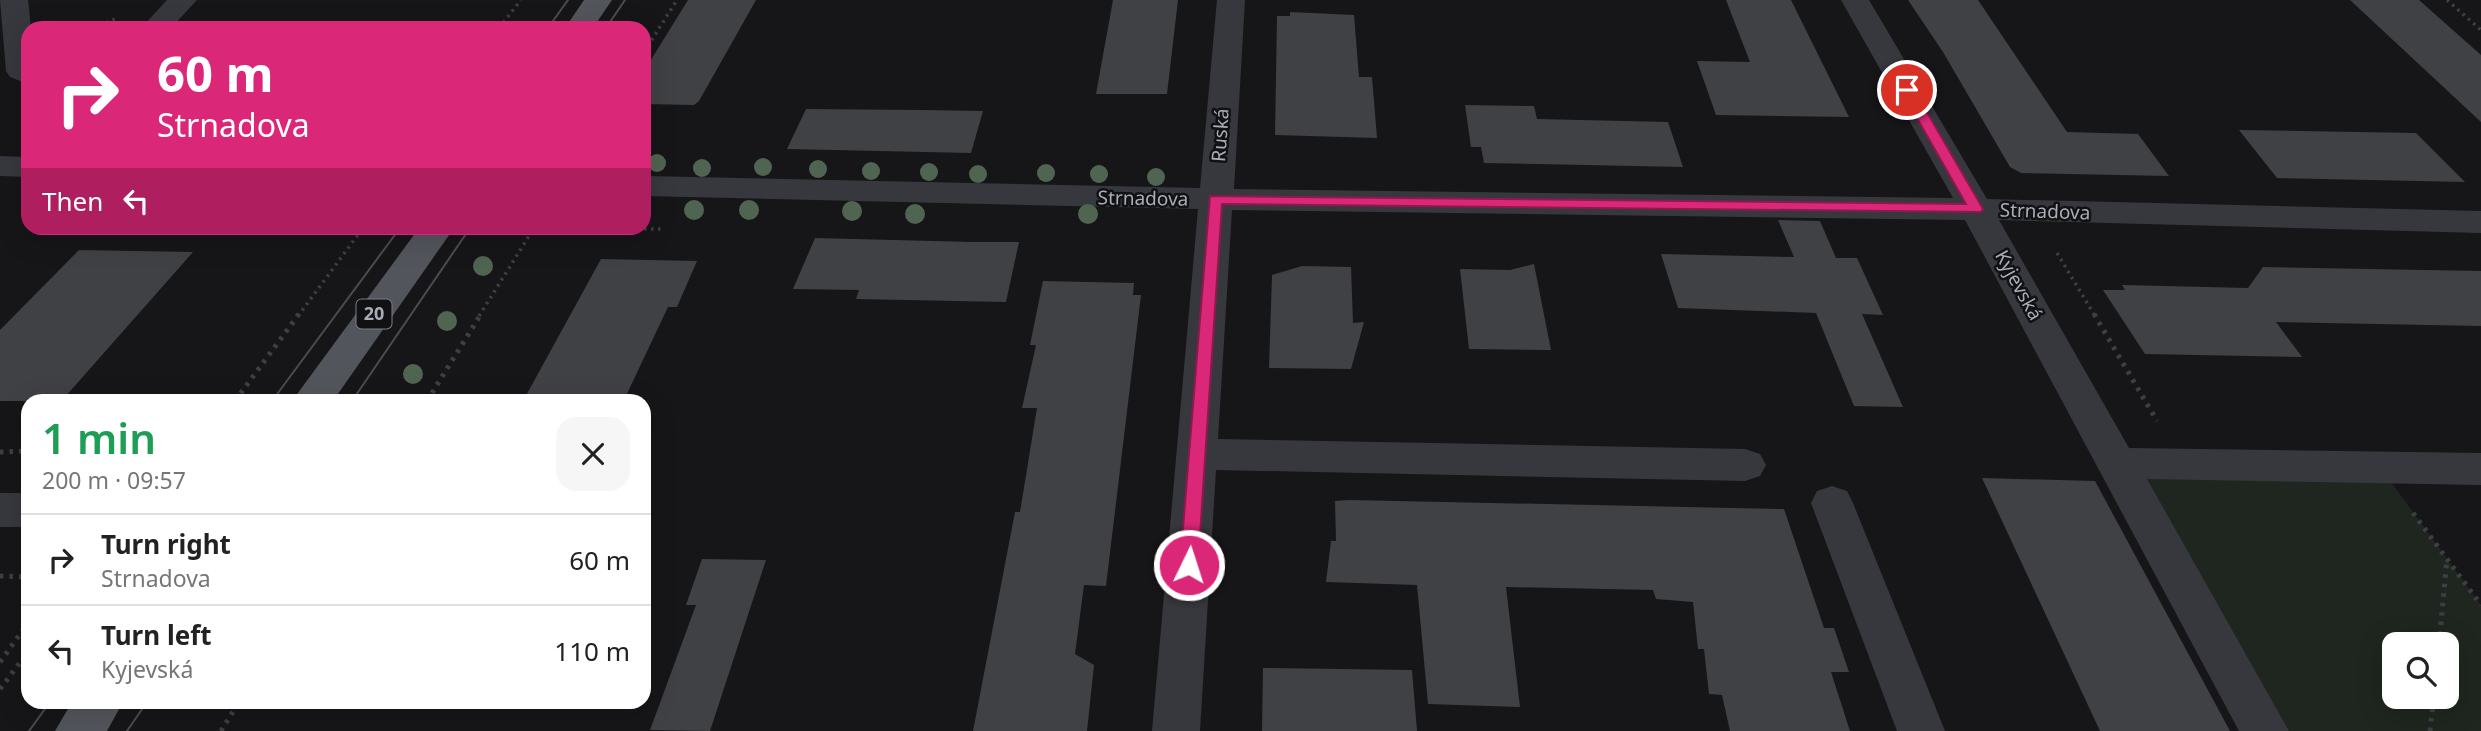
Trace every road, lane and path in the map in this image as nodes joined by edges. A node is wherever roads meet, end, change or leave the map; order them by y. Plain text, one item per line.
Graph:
1 (14, 0) edge
2 (183, 0) edge
3 (521, 0) edge
4 (598, 0) edge
5 (677, 0) edge
6 (1230, 0) edge
7 (1855, 0) edge
8 (2447, 0) edge
9 (162, 21) edge
10 (504, 21) edge
11 (584, 21) edge
12 (2481, 30) edge
13 (651, 41) edge
14 (21, 71) edge
15 (651, 186) edge
16 (1215, 200) junction
17 (1976, 209) junction
18 (2481, 222) edge
19 (358, 235) edge
20 (431, 235) edge
21 (530, 235) edge
22 (2057, 253) dead end
23 (240, 394) edge
24 (317, 394) edge
25 (430, 394) edge
26 (21, 452) edge
27 (0, 453) edge
28 (1198, 454) junction
29 (2117, 463) junction
30 (2182, 464) junction
31 (1745, 465) dead end
32 (2380, 467) junction
33 (2481, 469) edge
34 (1832, 503) dead end
35 (0, 510) edge
36 (21, 510) edge
37 (2448, 559) junction
38 (0, 576) edge
39 (21, 577) edge
40 (2481, 605) edge
41 (2440, 632) edge
42 (21, 634) edge
43 (21, 661) edge
44 (0, 662) edge
45 (0, 689) edge
46 (94, 709) edge
47 (235, 709) edge
48 (2433, 709) edge
49 (79, 731) edge
50 (221, 731) edge
51 (1176, 731) edge
52 (1921, 731) edge
53 (2264, 731) edge
54 (2430, 731) edge

1 - 14 street
2 - 9 street
3 - 10 path
4 - 11 main road
5 - 13 path
6 - 16 street, Ruská
7 - 17 street, Kyjevská
8 - 12 path
15 - 16 street, Strnadova
16 - 17 street, Strnadova
16 - 28 street, Ruská
17 - 18 street, Strnadova
17 - 29 street, Kyjevská
19 - 23 path
20 - 24 main road, 20
21 - 25 path
22 - 30 path
26 - 27 path
28 - 31 street
28 - 51 street, Ruská
29 - 30 street
29 - 53 street, Kyjevská
30 - 32 street
32 - 33 street
32 - 37 path
34 - 52 street
35 - 36 street
37 - 40 path
37 - 41 path
38 - 39 path
42 - 44 path
43 - 45 path
46 - 49 main road
47 - 50 path
48 - 54 path

